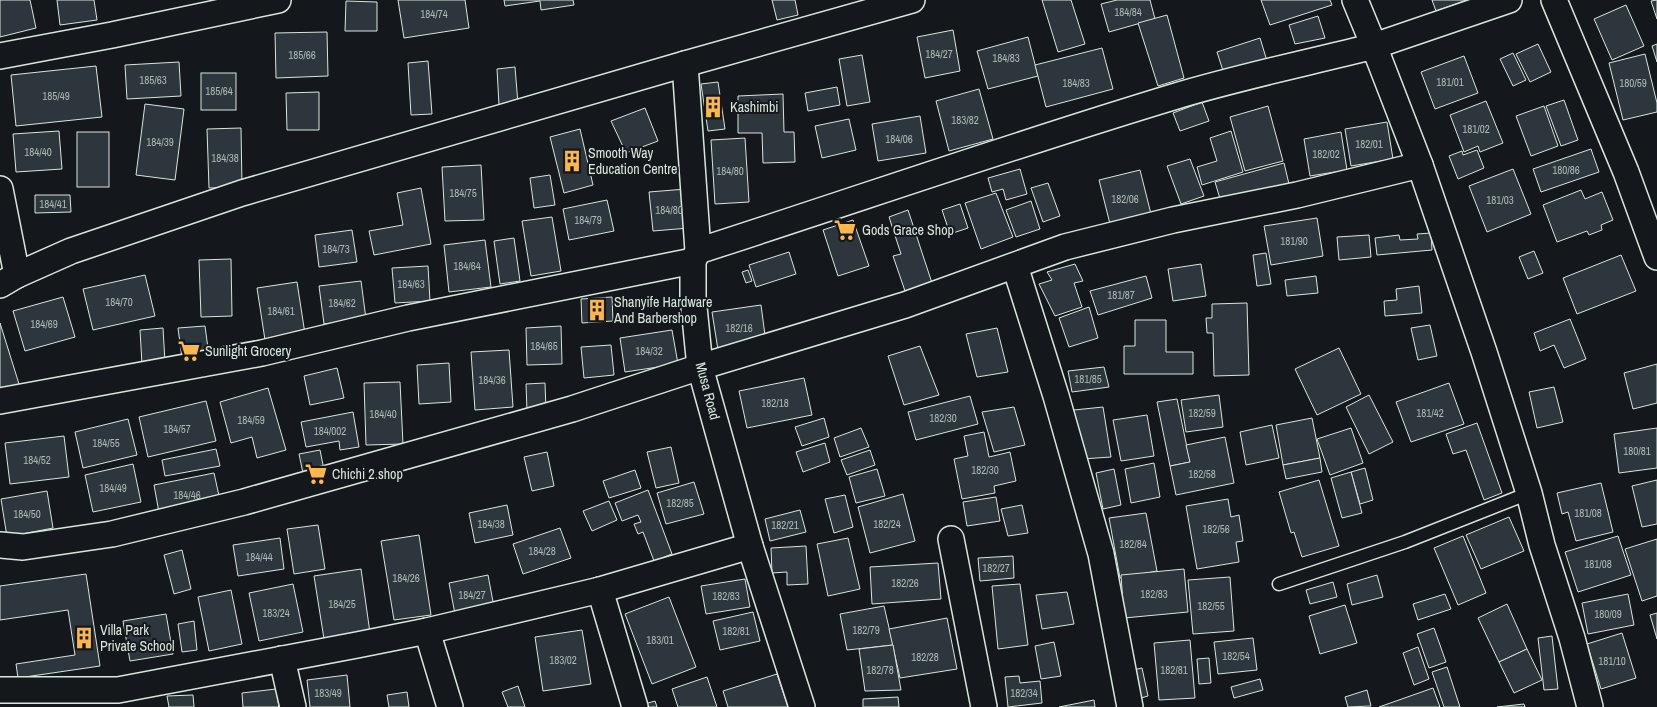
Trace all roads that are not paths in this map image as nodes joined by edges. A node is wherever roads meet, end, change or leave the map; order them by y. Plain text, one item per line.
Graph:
1 (278, 0) edge
2 (912, 0) edge
3 (1354, 0) edge
4 (1509, 0) edge
5 (1554, 0) edge
6 (1374, 46) junction
7 (0, 56) edge
8 (685, 64) junction
9 (1420, 165) junction
10 (0, 189) edge
11 (696, 256) junction
12 (1657, 257) edge
13 (1015, 266) junction
14 (8, 280) edge
15 (700, 367) junction
16 (0, 401) edge
17 (1529, 494) junction
18 (951, 539) dead end
19 (0, 545) edge
20 (750, 546) junction
21 (1280, 584) dead end
22 (600, 590) junction
23 (427, 631) junction
24 (282, 659) junction
25 (0, 690) edge
26 (120, 698) edge
27 (293, 707) edge
28 (450, 707) edge
29 (635, 707) edge
30 (802, 707) edge
31 (984, 707) edge
32 (1130, 707) edge
33 (1590, 707) edge

1 - 7 street
2 - 8 street
3 - 6 street
4 - 6 street
5 - 12 street
6 - 9 street
6 - 11 street
8 - 11 street, Musa Road
8 - 14 street
9 - 13 street
9 - 17 street
10 - 14 street
11 - 15 street, Musa Road
11 - 16 street
13 - 15 street
13 - 32 street
15 - 19 street
15 - 20 street, Musa Road
17 - 21 lane
17 - 33 street
18 - 31 street
20 - 22 street
20 - 30 street, Musa Road
22 - 23 street
22 - 29 street
23 - 24 street
23 - 28 street
24 - 26 street
24 - 27 street
25 - 26 street

